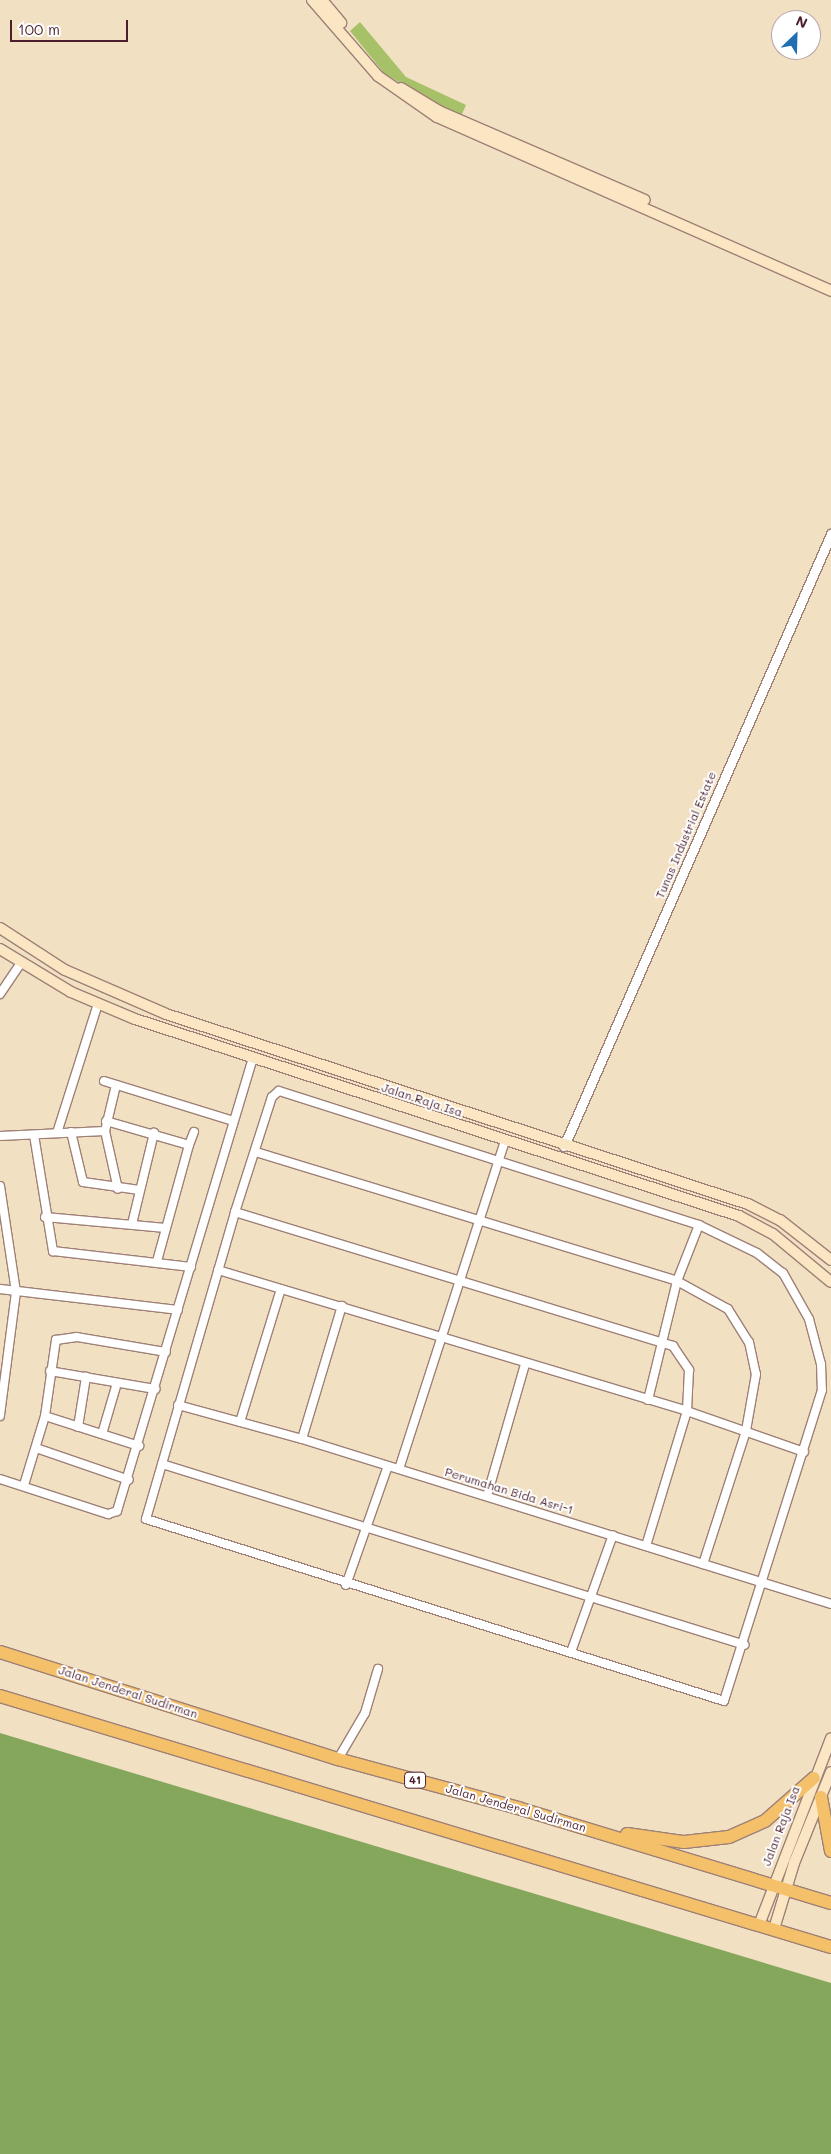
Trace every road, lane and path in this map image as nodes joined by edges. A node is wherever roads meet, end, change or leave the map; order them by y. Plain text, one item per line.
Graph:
1 (319, 2) edge
2 (341, 28) junction
3 (831, 283) edge
4 (831, 291) edge
5 (831, 534) edge
6 (0, 928) edge
7 (0, 948) edge
8 (21, 963) junction
9 (0, 994) edge
10 (98, 1004) junction
11 (253, 1058) junction
12 (104, 1081) dead end
13 (116, 1085) junction
14 (106, 1121) junction
15 (233, 1121) junction
16 (105, 1131) junction
17 (71, 1132) junction
18 (194, 1132) dead end
19 (56, 1133) junction
20 (154, 1134) junction
21 (34, 1135) junction
22 (0, 1136) edge
23 (505, 1141) junction
24 (189, 1145) junction
25 (564, 1146) junction
26 (256, 1152) junction
27 (560, 1158) junction
28 (498, 1160) junction
29 (0, 1186) edge
30 (118, 1189) junction
31 (139, 1190) junction
32 (235, 1212) junction
33 (45, 1217) junction
34 (479, 1221) junction
35 (132, 1224) junction
36 (699, 1225) junction
37 (166, 1228) junction
38 (831, 1260) edge
39 (157, 1261) junction
40 (190, 1267) junction
41 (218, 1270) junction
42 (460, 1279) junction
43 (677, 1281) junction
44 (831, 1282) edge
45 (0, 1289) edge
46 (282, 1289) junction
47 (16, 1292) junction
48 (342, 1306) junction
49 (178, 1310) junction
50 (442, 1337) junction
51 (664, 1340) junction
52 (166, 1352) junction
53 (525, 1364) junction
54 (50, 1371) junction
55 (86, 1378) junction
56 (117, 1383) junction
57 (155, 1389) junction
58 (648, 1400) junction
59 (178, 1406) junction
60 (687, 1411) junction
61 (0, 1416) edge
62 (45, 1416) junction
63 (240, 1422) junction
64 (78, 1426) junction
65 (746, 1431) junction
66 (102, 1434) junction
67 (302, 1439) junction
68 (139, 1446) junction
69 (36, 1448) junction
70 (804, 1452) junction
71 (162, 1464) junction
72 (388, 1466) junction
73 (399, 1469) junction
74 (0, 1479) edge
75 (129, 1480) junction
76 (24, 1485) junction
77 (487, 1496) junction
78 (365, 1526) junction
79 (613, 1535) junction
80 (646, 1546) junction
81 (703, 1564) junction
82 (764, 1583) junction
83 (346, 1585) junction
84 (592, 1596) junction
85 (831, 1604) edge
86 (745, 1645) junction
87 (0, 1652) edge
88 (571, 1652) junction
89 (378, 1668) dead end
90 (0, 1696) edge
91 (831, 1738) edge
92 (338, 1759) junction
93 (831, 1772) edge
94 (814, 1778) junction
95 (822, 1797) junction
96 (582, 1827) junction
97 (831, 1851) edge
98 (771, 1885) junction
99 (786, 1889) junction
100 (831, 1903) edge
101 (759, 1925) junction
102 (774, 1929) junction
103 (831, 1947) edge

1 - 2 main road
2 - 3 main road
2 - 4 main road
5 - 25 street, Tunas Industrial Estate
6 - 25 main road, Jalan Raja Isa
7 - 8 main road, Jalan Raja Isa
8 - 9 street
8 - 10 main road, Jalan Raja Isa
10 - 11 main road, Jalan Raja Isa
10 - 19 street
11 - 15 street
11 - 23 main road, Jalan Raja Isa
12 - 13 street
13 - 14 street
13 - 15 street
14 - 16 street
14 - 20 street
15 - 40 street
16 - 17 street
16 - 30 street
17 - 19 street
17 - 30 street
18 - 24 street
19 - 21 street
20 - 24 street
20 - 31 street
21 - 22 street
21 - 33 street
23 - 27 main road, Jalan Raja Isa
23 - 28 street
24 - 37 street
25 - 27 main road
25 - 38 main road, Jalan Raja Isa
26 - 28 street
26 - 32 street
26 - 34 street
27 - 44 main road, Jalan Raja Isa
28 - 34 street
28 - 36 street
29 - 47 street
30 - 31 street
31 - 35 street
32 - 41 street
32 - 42 street
33 - 35 street
33 - 39 street
34 - 42 street
34 - 43 street
35 - 37 street
36 - 43 street
36 - 70 street
37 - 39 street
39 - 40 street
40 - 49 street
41 - 46 street
41 - 59 street
42 - 50 street
42 - 51 street
43 - 51 street
43 - 65 street
45 - 47 street
46 - 48 street
46 - 63 street
47 - 49 street
47 - 61 street
48 - 50 street
48 - 67 street
49 - 52 street
50 - 53 street
50 - 73 street
51 - 58 street
51 - 60 street
52 - 54 street
52 - 57 street
53 - 58 street
53 - 77 street
54 - 55 street
54 - 62 street
55 - 56 street
55 - 64 street
56 - 57 street
56 - 66 street
57 - 68 street
58 - 60 street
59 - 63 street, Perumahan Bida Asri-1
59 - 71 street
60 - 65 street
60 - 80 street
62 - 64 street
62 - 69 street
63 - 67 street, Perumahan Bida Asri-1
64 - 66 street
65 - 70 street
65 - 81 street
66 - 68 street
67 - 72 street, Perumahan Bida Asri-1
68 - 75 street
69 - 75 street
69 - 76 street
70 - 82 street
71 - 78 street
71 - 83 street
72 - 73 street, Perumahan Bida Asri-1
72 - 78 street
73 - 77 street, Perumahan Bida Asri-1
74 - 76 street
75 - 76 street
77 - 79 street, Perumahan Bida Asri-1
78 - 83 street
78 - 84 street
79 - 80 street, Perumahan Bida Asri-1
79 - 84 street
80 - 81 street, Perumahan Bida Asri-1
81 - 82 street, Perumahan Bida Asri-1
82 - 85 street, Perumahan Bida Asri-1
82 - 86 street
83 - 88 street
84 - 86 street
84 - 88 street
86 - 88 street
87 - 92 highway, Jalan Jenderal Sudirman / 41
89 - 92 street
90 - 101 highway
91 - 94 main road, Jalan Raja Isa
92 - 96 highway, Jalan Jenderal Sudirman / 41
93 - 95 main road, Jalan Raja Isa
94 - 96 highway
94 - 98 main road, Jalan Raja Isa
95 - 97 highway
95 - 99 main road, Jalan Raja Isa
96 - 98 highway, Jalan Jenderal Sudirman / 41
98 - 99 highway, Jalan Jenderal Sudirman / 41
98 - 101 main road, Jalan Raja Isa
99 - 100 highway, Jalan Jenderal Sudirman / 41
99 - 102 main road, Jalan Raja Isa
101 - 102 highway
102 - 103 highway

